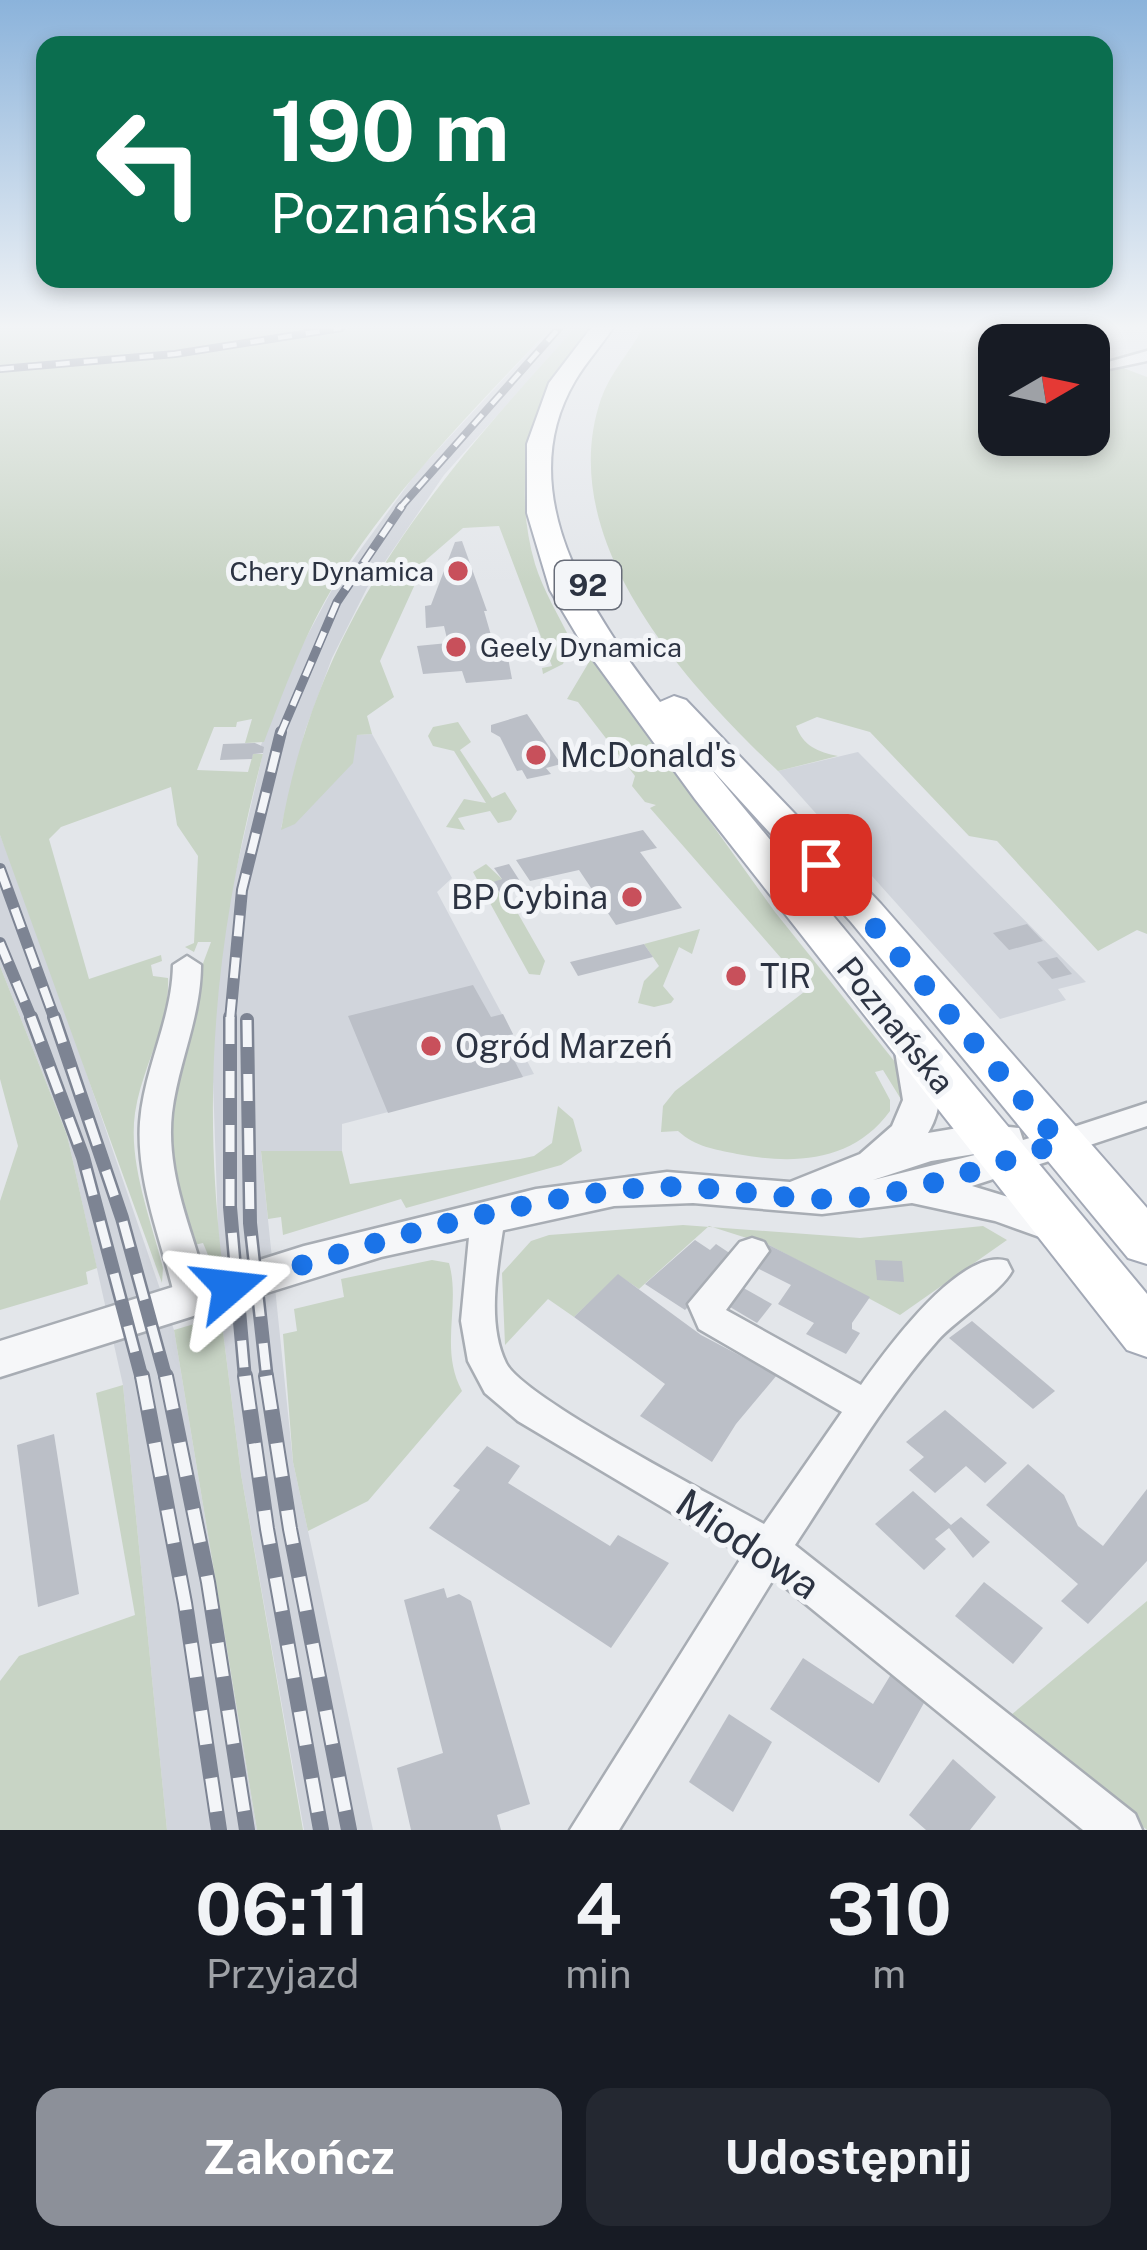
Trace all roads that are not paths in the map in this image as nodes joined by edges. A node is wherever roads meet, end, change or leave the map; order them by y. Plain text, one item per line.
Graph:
1 (551, 413) edge
2 (569, 413) edge
3 (187, 965) dead end
4 (910, 1042) junction
5 (1147, 1114) edge
6 (1060, 1143) junction
7 (996, 1148) junction
8 (855, 1172) junction
9 (911, 1188) junction
10 (784, 1197) junction
11 (488, 1216) junction
12 (1060, 1228) junction
13 (1147, 1244) edge
14 (752, 1251) dead end
15 (994, 1271) dead end
16 (193, 1298) junction
17 (1147, 1334) edge
18 (0, 1359) edge
19 (867, 1407) junction
20 (769, 1548) junction
21 (593, 1830) edge
22 (1119, 1830) edge

1 - 4 main road, Poznańska / 92
2 - 6 main road, Poznańska / 92
3 - 16 street
4 - 7 main road, Poznańska / 92
4 - 8 street
5 - 6 street
6 - 7 street
6 - 13 main road, Poznańska / 92
7 - 8 street
7 - 9 street
7 - 12 main road, Poznańska / 92
8 - 10 street
9 - 10 street
9 - 12 street
10 - 11 street
11 - 16 street
11 - 20 street, Miodowa
12 - 17 main road, Poznańska / 92
14 - 19 street
15 - 19 street
16 - 18 street
19 - 20 street
20 - 21 street
20 - 22 street, Miodowa

